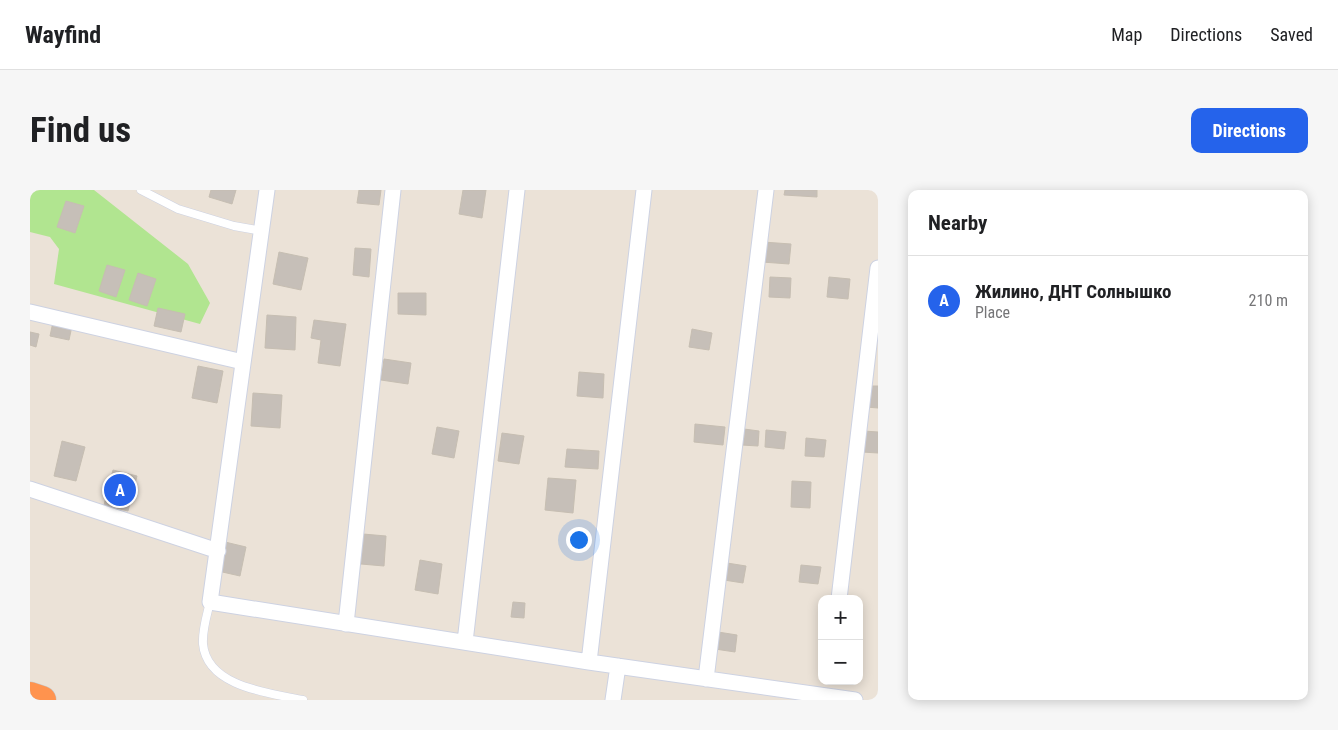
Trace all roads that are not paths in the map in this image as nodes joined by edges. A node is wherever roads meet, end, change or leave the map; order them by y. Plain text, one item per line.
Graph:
1 (141, 190) edge
2 (267, 190) edge
3 (393, 190) edge
4 (517, 190) edge
5 (644, 190) edge
6 (766, 190) edge
7 (262, 231) junction
8 (878, 268) edge
9 (30, 312) edge
10 (243, 362) junction
11 (30, 489) edge
12 (218, 551) junction
13 (839, 595) edge
14 (210, 602) junction
15 (346, 624) junction
16 (465, 642) junction
17 (589, 662) junction
18 (618, 666) junction
19 (706, 679) junction
20 (828, 688) edge
21 (30, 696) edge
22 (42, 700) edge
23 (303, 700) edge
24 (613, 700) edge
25 (856, 700) edge

1 - 7 lane
2 - 7 street
3 - 15 street
4 - 16 street
5 - 17 street
6 - 19 street
7 - 10 street
8 - 13 street
9 - 10 street
10 - 12 street
11 - 12 street
12 - 14 street
14 - 15 street
14 - 23 lane
15 - 16 street
16 - 17 street
17 - 18 street
18 - 19 street
18 - 24 street
19 - 20 street
20 - 25 street
21 - 22 highway

